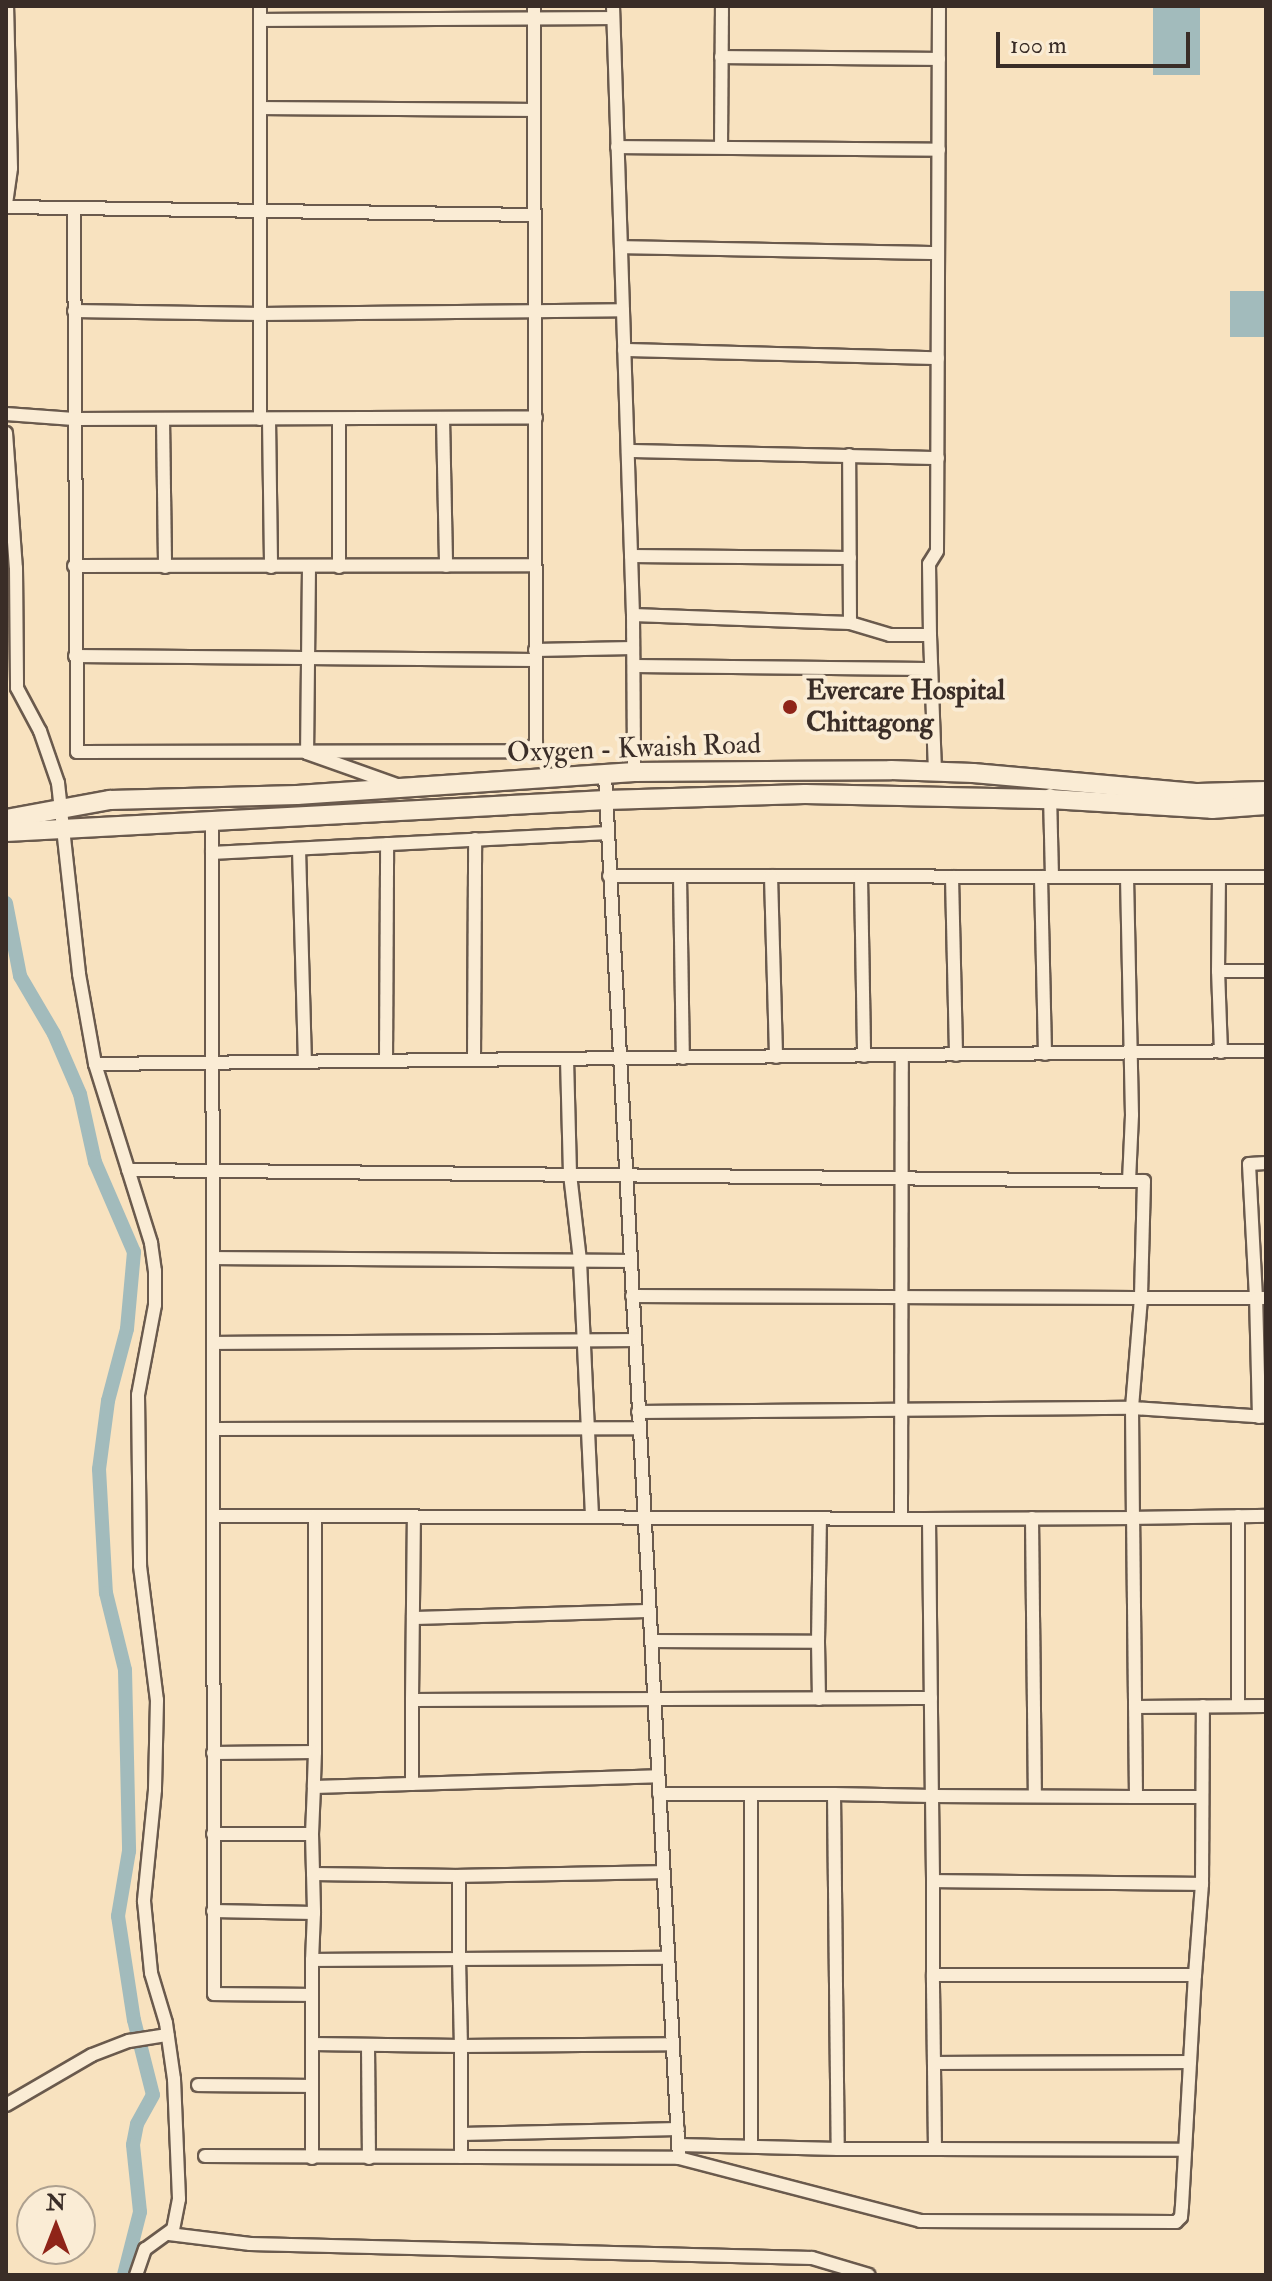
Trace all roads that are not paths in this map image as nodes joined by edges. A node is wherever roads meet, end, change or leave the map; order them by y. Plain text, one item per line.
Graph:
1 (7, 6) edge
2 (260, 6) edge
3 (722, 6) edge
4 (939, 6) edge
5 (534, 12) edge
6 (613, 12) edge
7 (260, 20) junction
8 (721, 57) junction
9 (939, 59) junction
10 (262, 108) junction
11 (534, 110) junction
12 (617, 147) junction
13 (721, 147) junction
14 (939, 150) junction
15 (6, 206) edge
16 (74, 209) junction
17 (262, 210) junction
18 (534, 215) junction
19 (621, 247) junction
20 (938, 253) junction
21 (623, 310) junction
22 (74, 311) junction
23 (535, 313) junction
24 (261, 314) junction
25 (624, 350) junction
26 (938, 358) junction
27 (6, 414) edge
28 (536, 417) junction
29 (443, 418) junction
30 (74, 419) junction
31 (163, 419) junction
32 (264, 419) junction
33 (339, 419) junction
34 (6, 433) edge
35 (628, 451) junction
36 (849, 455) junction
37 (938, 458) junction
38 (631, 556) junction
39 (850, 558) junction
40 (535, 565) junction
41 (74, 566) junction
42 (446, 566) junction
43 (165, 567) junction
44 (271, 567) junction
45 (309, 567) junction
46 (339, 567) junction
47 (633, 615) junction
48 (850, 623) junction
49 (930, 635) junction
50 (633, 648) junction
51 (535, 655) junction
52 (75, 656) junction
53 (307, 660) junction
54 (634, 666) junction
55 (927, 669) dead end
56 (307, 753) junction
57 (634, 772) junction
58 (935, 772) junction
59 (605, 775) junction
60 (1050, 780) junction
61 (404, 787) junction
62 (1266, 791) edge
63 (1050, 799) junction
64 (606, 800) junction
65 (1266, 805) edge
66 (6, 819) edge
67 (65, 819) junction
68 (212, 820) junction
69 (6, 832) edge
70 (607, 833) junction
71 (475, 839) junction
72 (387, 844) junction
73 (299, 849) junction
74 (212, 853) junction
75 (609, 876) junction
76 (680, 876) junction
77 (771, 876) junction
78 (861, 877) junction
79 (952, 877) junction
80 (1046, 877) junction
81 (1127, 877) junction
82 (1219, 877) junction
83 (1266, 877) edge
84 (1218, 971) junction
85 (1266, 971) edge
86 (1266, 1051) edge
87 (1221, 1052) junction
88 (1131, 1053) junction
89 (1045, 1054) junction
90 (902, 1055) junction
91 (956, 1055) junction
92 (864, 1056) junction
93 (776, 1057) junction
94 (619, 1058) junction
95 (683, 1058) junction
96 (567, 1059) junction
97 (474, 1060) junction
98 (386, 1061) junction
99 (305, 1062) junction
100 (213, 1063) junction
101 (95, 1064) junction
102 (1266, 1163) edge
103 (128, 1170) junction
104 (213, 1174) junction
105 (570, 1174) junction
106 (625, 1174) junction
107 (900, 1178) junction
108 (1129, 1181) junction
109 (213, 1258) junction
110 (580, 1261) junction
111 (630, 1261) junction
112 (632, 1296) junction
113 (900, 1297) junction
114 (1141, 1298) junction
115 (1261, 1298) edge
116 (634, 1340) junction
117 (582, 1341) junction
118 (213, 1343) junction
119 (1132, 1408) junction
120 (900, 1410) junction
121 (638, 1412) junction
122 (1262, 1417) edge
123 (590, 1428) junction
124 (639, 1428) junction
125 (213, 1429) junction
126 (213, 1516) junction
127 (315, 1516) junction
128 (414, 1516) junction
129 (592, 1516) junction
130 (644, 1516) junction
131 (1238, 1516) junction
132 (1266, 1516) edge
133 (820, 1518) junction
134 (1032, 1518) junction
135 (1133, 1518) junction
136 (901, 1519) junction
137 (929, 1519) junction
138 (649, 1611) junction
139 (413, 1618) junction
140 (651, 1641) junction
141 (818, 1642) junction
142 (931, 1698) junction
143 (654, 1699) junction
144 (819, 1699) junction
145 (412, 1700) junction
146 (1203, 1706) junction
147 (1238, 1706) junction
148 (1266, 1706) edge
149 (1135, 1707) junction
150 (315, 1752) junction
151 (213, 1753) junction
152 (658, 1776) junction
153 (412, 1784) junction
154 (314, 1787) junction
155 (659, 1794) junction
156 (751, 1794) junction
157 (834, 1794) junction
158 (932, 1796) junction
159 (1035, 1796) junction
160 (1136, 1797) junction
161 (1202, 1797) junction
162 (213, 1834) junction
163 (312, 1834) junction
164 (663, 1872) junction
165 (313, 1874) junction
166 (459, 1876) junction
167 (933, 1881) junction
168 (1202, 1884) junction
169 (213, 1911) junction
170 (314, 1913) junction
171 (668, 1958) junction
172 (459, 1959) junction
173 (312, 1960) junction
174 (933, 1975) junction
175 (1195, 1975) junction
176 (312, 1995) junction
177 (168, 2035) junction
178 (312, 2044) junction
179 (673, 2044) junction
180 (368, 2045) junction
181 (461, 2046) junction
182 (1190, 2062) junction
183 (934, 2063) junction
184 (198, 2085) dead end
185 (312, 2086) junction
186 (6, 2105) edge
187 (678, 2129) junction
188 (461, 2134) junction
189 (751, 2146) junction
190 (838, 2149) junction
191 (935, 2149) junction
192 (1185, 2150) junction
193 (679, 2152) junction
194 (205, 2156) dead end
195 (461, 2157) junction
196 (312, 2158) junction
197 (369, 2158) junction
198 (169, 2234) junction
199 (136, 2275) edge
200 (869, 2275) edge

1 - 15 street
2 - 7 street
3 - 8 street
4 - 9 street
5 - 6 street
5 - 7 street
5 - 11 street
6 - 12 street
7 - 10 street
8 - 9 street
8 - 13 street
9 - 14 street
10 - 11 street
10 - 17 street
11 - 18 street
12 - 13 street
12 - 19 street
13 - 14 street
14 - 20 street
15 - 16 street
16 - 17 street
16 - 22 street
17 - 18 street
17 - 24 street
18 - 23 street
19 - 20 street
19 - 21 street
20 - 26 street
21 - 23 street
21 - 25 street
22 - 24 street
22 - 30 street
23 - 24 street
23 - 28 street
24 - 32 street
25 - 26 street
25 - 35 street
26 - 37 street
27 - 30 street
28 - 29 street
28 - 40 street
29 - 33 street
29 - 42 street
30 - 31 street
30 - 41 street
31 - 32 street
31 - 43 street
32 - 33 street
32 - 44 street
33 - 46 street
34 - 67 street
35 - 36 street
35 - 38 street
36 - 37 street
36 - 39 street
37 - 49 street
38 - 39 street
38 - 47 street
39 - 48 street
40 - 42 street
40 - 51 street
41 - 43 street
41 - 52 street
42 - 46 street
43 - 44 street
44 - 45 street
45 - 46 street
45 - 53 street
47 - 48 street
47 - 50 street
48 - 49 street
49 - 58 street
50 - 51 street
50 - 54 street
51 - 53 street
51 - 56 street
52 - 53 street
52 - 56 street
53 - 56 street
54 - 55 street
54 - 57 street
56 - 61 street
57 - 58 main road, Oxygen - Kwaish Road
57 - 59 main road, Oxygen - Kwaish Road
58 - 60 main road, Oxygen - Kwaish Road
59 - 61 main road, Oxygen - Kwaish Road
59 - 64 street
60 - 62 main road, Oxygen - Kwaish Road
60 - 63 street
61 - 67 main road, Oxygen - Kwaish Road
63 - 64 main road, Oxygen - Kwaish Road
63 - 65 main road, Oxygen - Kwaish Road
63 - 80 street
64 - 68 main road, Oxygen - Kwaish Road
64 - 70 street
66 - 67 main road, Oxygen - Kwaish Road
67 - 68 main road, Oxygen - Kwaish Road
67 - 69 main road, Oxygen - Kwaish Road
67 - 101 street
68 - 74 street
70 - 71 street
70 - 75 street
71 - 72 street
71 - 97 street
72 - 73 street
72 - 98 street
73 - 74 street
73 - 99 street
74 - 100 street
75 - 76 street
75 - 94 street
76 - 77 street
76 - 95 street
77 - 78 street
77 - 93 street
78 - 79 street
78 - 92 street
79 - 80 street
79 - 91 street
80 - 81 street
80 - 89 street
81 - 82 street
81 - 88 street
82 - 83 street
82 - 84 street
84 - 85 street
84 - 87 street
86 - 87 street
87 - 88 street
88 - 89 street
88 - 108 street
89 - 91 street
90 - 91 street
90 - 92 street
90 - 107 street
92 - 93 street
93 - 95 street
94 - 95 street
94 - 96 street
94 - 106 street
96 - 97 street
96 - 105 street
97 - 98 street
98 - 99 street
99 - 100 street
100 - 101 street
100 - 104 street
101 - 103 street
102 - 115 street
103 - 104 street
103 - 177 street
104 - 105 street
104 - 109 street
105 - 106 street
105 - 110 street
106 - 107 street
106 - 111 street
107 - 108 street
107 - 113 street
108 - 114 street
109 - 110 street
109 - 118 street
110 - 111 street
110 - 117 street
111 - 112 street
112 - 113 street
112 - 116 street
113 - 114 street
113 - 120 street
114 - 115 street
114 - 119 street
115 - 122 street
116 - 117 street
116 - 121 street
117 - 118 street
117 - 123 street
118 - 125 street
119 - 120 street
119 - 122 street
119 - 135 street
120 - 121 street
120 - 136 street
121 - 124 street
123 - 124 street
123 - 125 street
123 - 129 street
124 - 130 street
125 - 126 street
126 - 127 street
126 - 151 street
127 - 128 street
127 - 150 street
128 - 129 street
128 - 139 street
129 - 130 street
130 - 133 street
130 - 138 street
131 - 132 street
131 - 135 street
131 - 147 street
133 - 136 street
133 - 141 street
134 - 135 street
134 - 137 street
134 - 159 street
135 - 149 street
136 - 137 street
137 - 142 street
138 - 139 street
138 - 140 street
139 - 145 street
140 - 141 street
140 - 143 street
141 - 144 street
142 - 144 street
142 - 158 street
143 - 144 street
143 - 145 street
143 - 152 street
145 - 153 street
146 - 147 street
146 - 149 street
146 - 161 street
147 - 148 street
149 - 160 street
150 - 151 street
150 - 154 street
151 - 162 street
152 - 153 street
152 - 155 street
153 - 154 street
154 - 163 street
155 - 156 street
155 - 164 street
156 - 157 street
156 - 189 street
157 - 158 street
157 - 190 street
158 - 159 street
158 - 167 street
159 - 160 street
160 - 161 street
161 - 168 street
162 - 163 street
162 - 169 street
163 - 165 street
164 - 166 street
164 - 171 street
165 - 166 street
165 - 170 street
166 - 172 street
167 - 168 street
167 - 174 street
168 - 175 street
169 - 170 street
169 - 176 street
170 - 173 street
171 - 172 street
171 - 179 street
172 - 173 street
172 - 181 street
173 - 176 street
174 - 175 street
174 - 183 street
175 - 182 street
176 - 178 street
177 - 186 street
177 - 198 street
178 - 180 street
178 - 185 street
179 - 181 street
179 - 187 street
180 - 181 street
180 - 197 street
181 - 188 street
182 - 183 street
182 - 192 street
183 - 191 street
184 - 185 street
185 - 196 street
187 - 188 street
187 - 193 street
188 - 195 street
189 - 190 street
189 - 193 street
190 - 191 street
191 - 192 street
192 - 193 street
193 - 195 street
194 - 196 street
195 - 197 street
196 - 197 street
198 - 199 street
198 - 200 street

